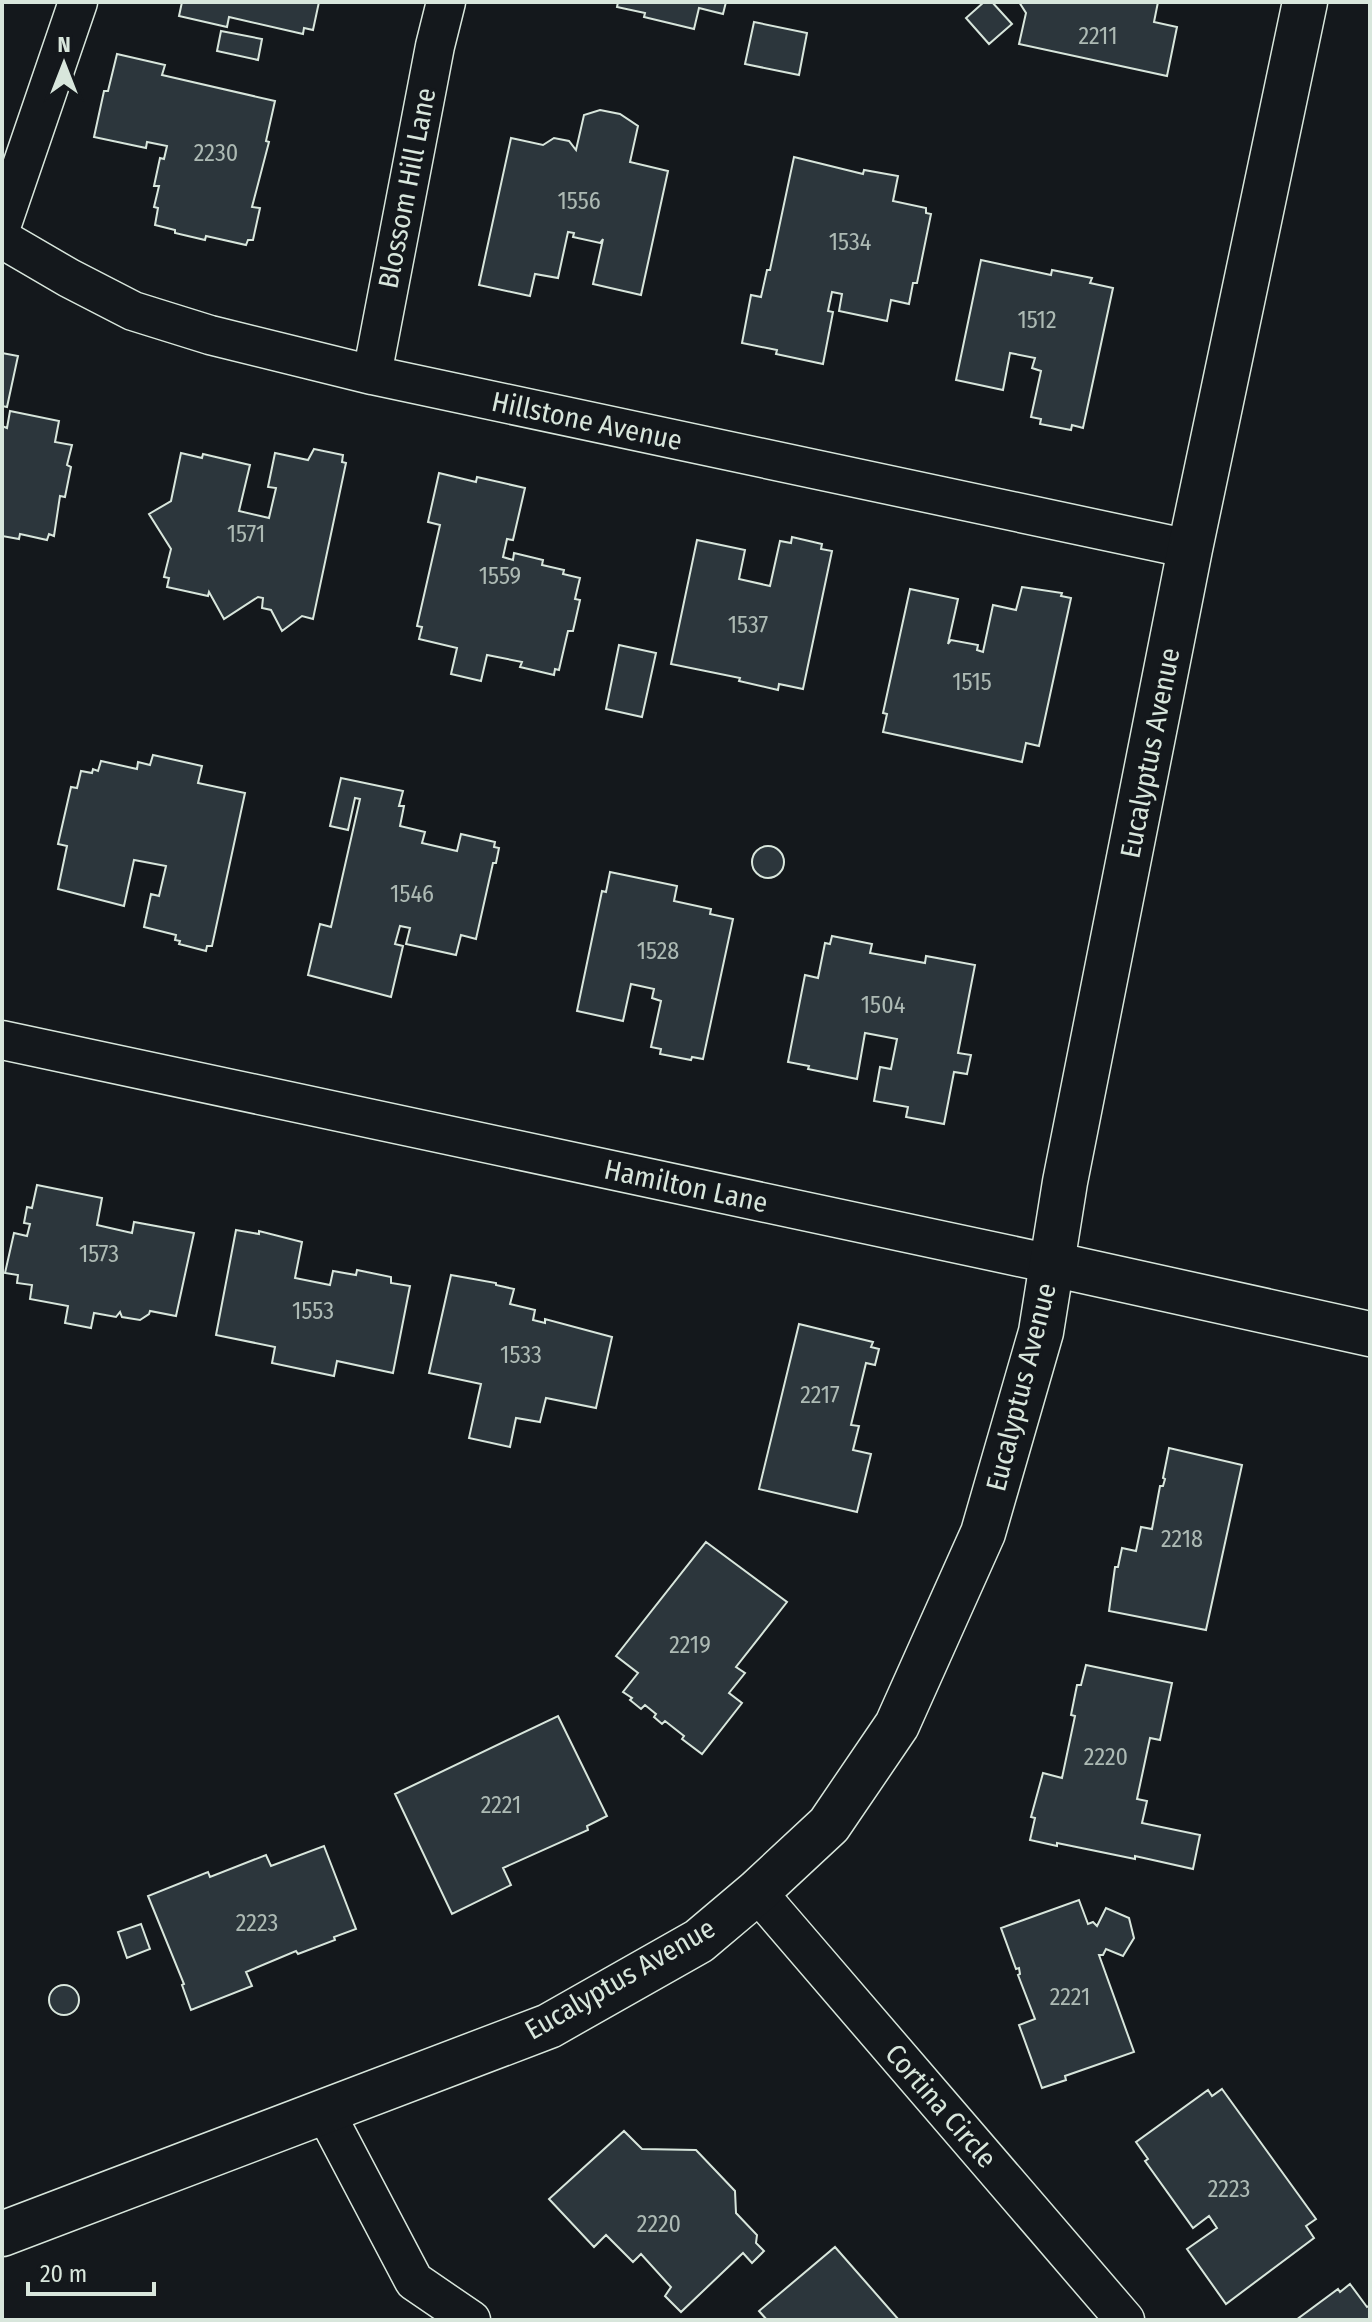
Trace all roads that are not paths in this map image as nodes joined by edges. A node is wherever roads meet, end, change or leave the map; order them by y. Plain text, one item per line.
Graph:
1 (78, 2) edge
2 (446, 2) edge
3 (1305, 2) edge
4 (2, 224) edge
5 (2, 239) edge
6 (372, 375) junction
7 (1190, 549) junction
8 (2, 1040) edge
9 (1052, 1264) junction
10 (1370, 1334) edge
11 (757, 1892) junction
12 (325, 2112) junction
13 (2, 2234) edge
14 (471, 2320) edge
15 (1125, 2320) edge

1 - 4 street
2 - 6 street, Blossom Hill Lane
3 - 7 street, Eucalyptus Avenue
5 - 6 street, Hillstone Avenue
6 - 7 street, Hillstone Avenue
7 - 9 street, Eucalyptus Avenue
8 - 9 street, Hamilton Lane
9 - 10 street, Hamilton Lane
9 - 11 street, Eucalyptus Avenue
11 - 12 street, Eucalyptus Avenue
11 - 15 street, Cortina Circle
12 - 13 street, Eucalyptus Avenue
12 - 14 street

